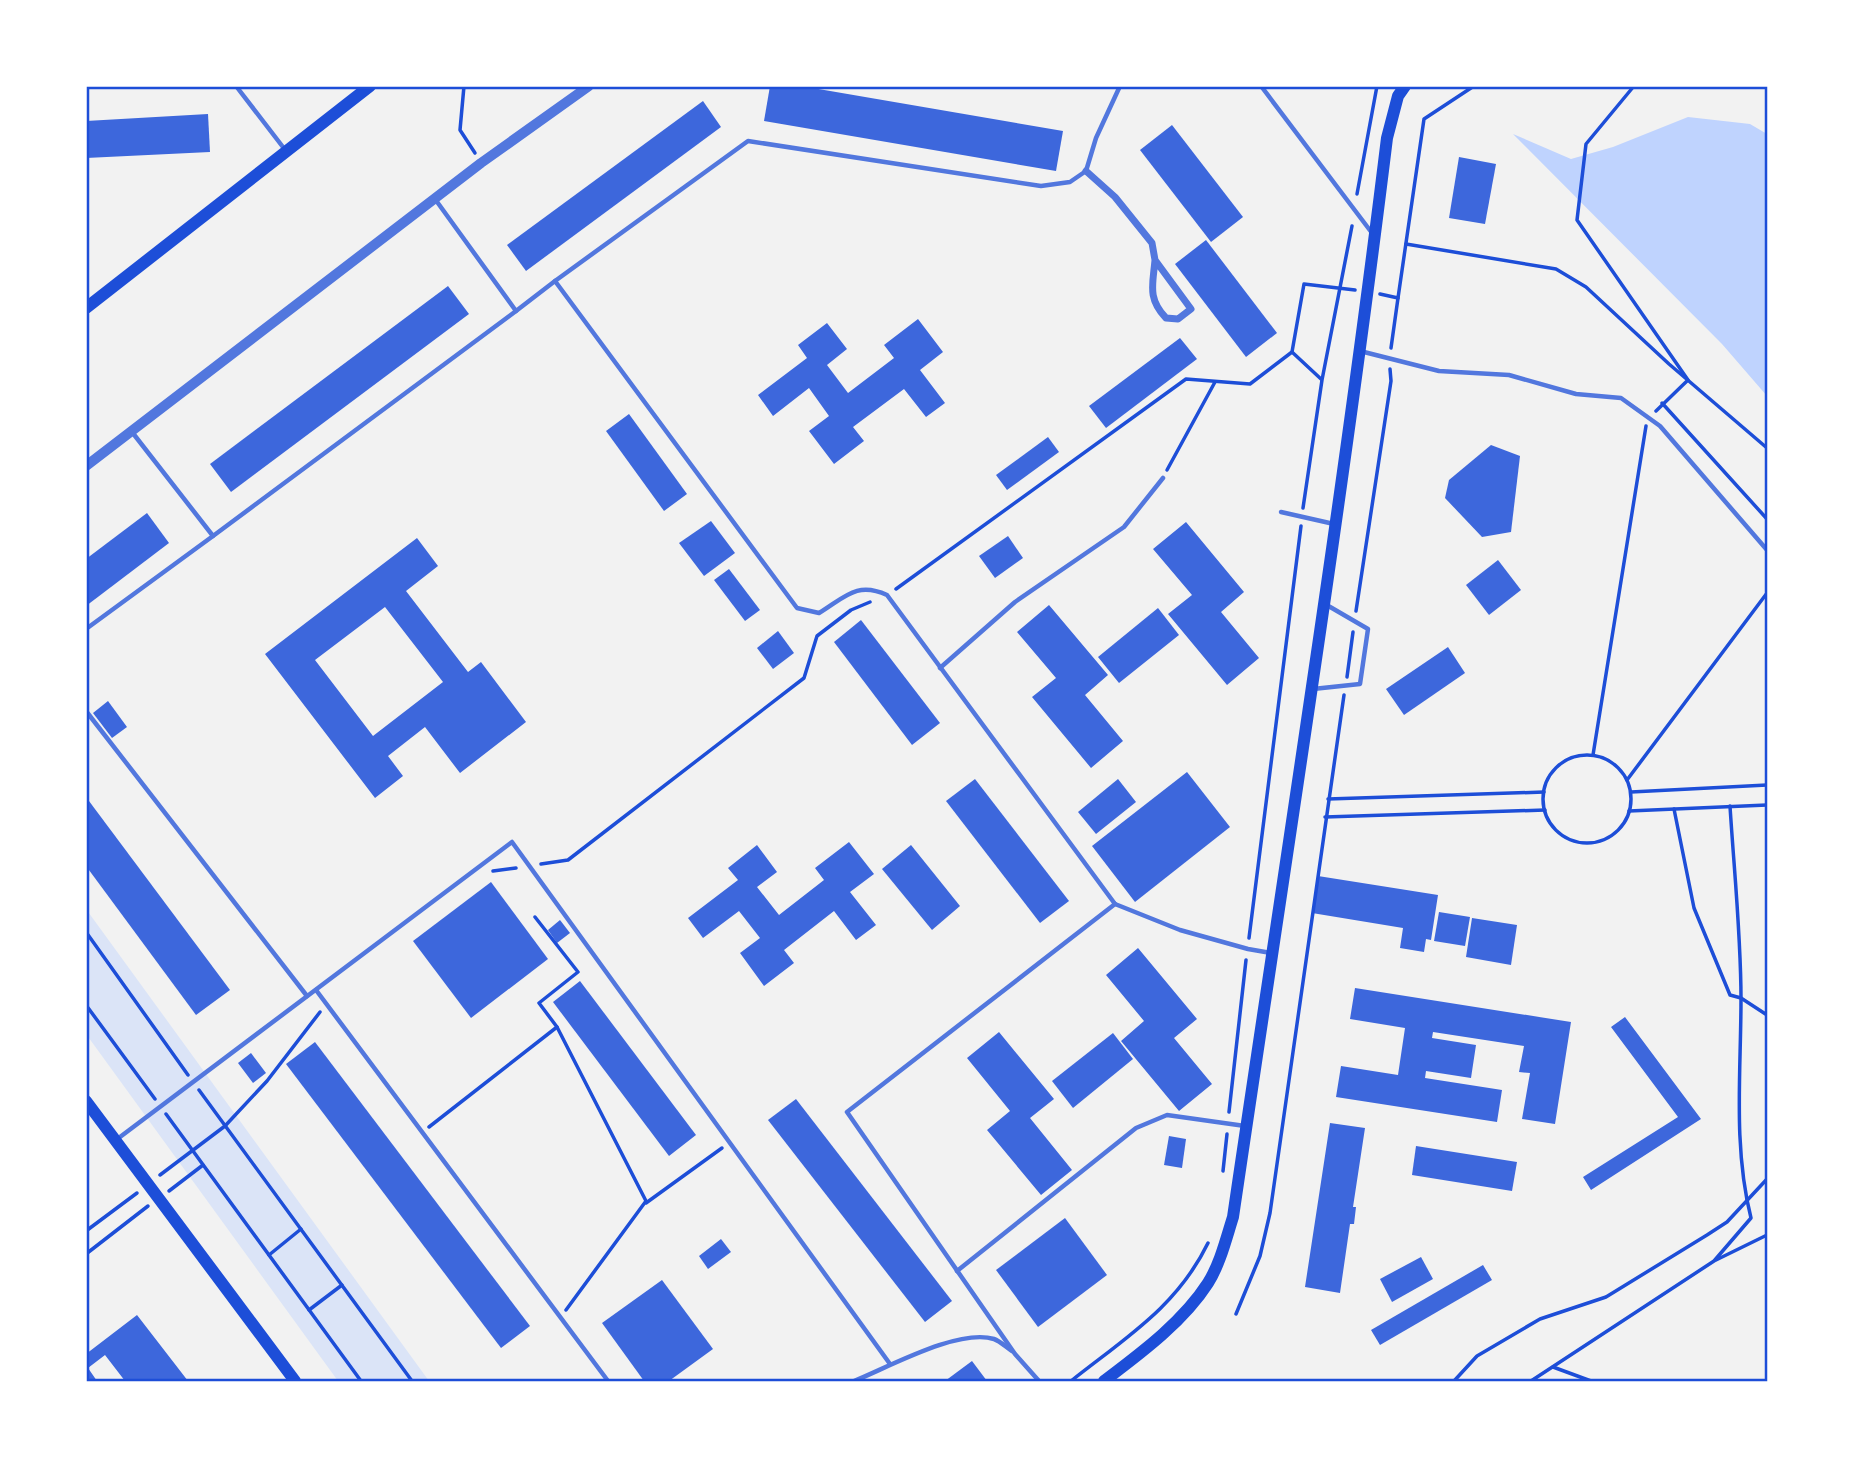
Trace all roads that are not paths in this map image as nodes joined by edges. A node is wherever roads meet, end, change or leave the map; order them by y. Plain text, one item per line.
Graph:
1 (236, 86) edge
2 (370, 86) edge
3 (589, 86) edge
4 (1120, 86) edge
5 (1261, 86) edge
6 (1405, 86) edge
7 (286, 152) junction
8 (1086, 171) junction
9 (435, 199) junction
10 (1375, 236) junction
11 (1155, 260) junction
12 (555, 281) junction
13 (86, 308) edge
14 (516, 311) junction
15 (1359, 351) junction
16 (132, 431) junction
17 (86, 466) edge
18 (1163, 478) road end
19 (1280, 512) dead end
20 (1336, 524) junction
21 (213, 536) junction
22 (1767, 550) edge
23 (1323, 603) junction
24 (86, 629) edge
25 (940, 668) junction
26 (1309, 690) junction
27 (86, 710) edge
28 (1115, 904) junction
29 (1272, 953) junction
30 (316, 990) junction
31 (307, 996) junction
32 (86, 1101) edge
33 (1246, 1126) junction
34 (115, 1141) junction
35 (957, 1270) junction
36 (1015, 1354) junction
37 (890, 1364) junction
38 (295, 1381) edge
39 (608, 1381) edge
40 (854, 1381) edge
41 (1039, 1381) edge
42 (1104, 1381) edge

1 - 7 lane
2 - 7 main road
3 - 9 street
4 - 8 lane
5 - 10 lane
6 - 10 main road
7 - 13 main road
8 - 11 street
8 - 12 lane
9 - 14 lane
9 - 16 street
10 - 15 main road
11 - 11 street
12 - 14 lane
12 - 25 lane
14 - 21 lane
15 - 20 main road
15 - 22 lane
16 - 17 street
16 - 21 lane
18 - 25 lane
19 - 20 lane
20 - 23 main road
21 - 24 lane
23 - 26 main road
23 - 26 lane
25 - 28 lane
26 - 29 main road
27 - 31 lane
28 - 29 lane
28 - 35 lane
29 - 33 main road
30 - 31 lane
30 - 37 lane
30 - 39 lane
31 - 34 lane
32 - 34 main road
33 - 35 lane
33 - 42 main road
34 - 38 main road
35 - 36 lane
36 - 37 lane
36 - 41 lane
37 - 40 lane

